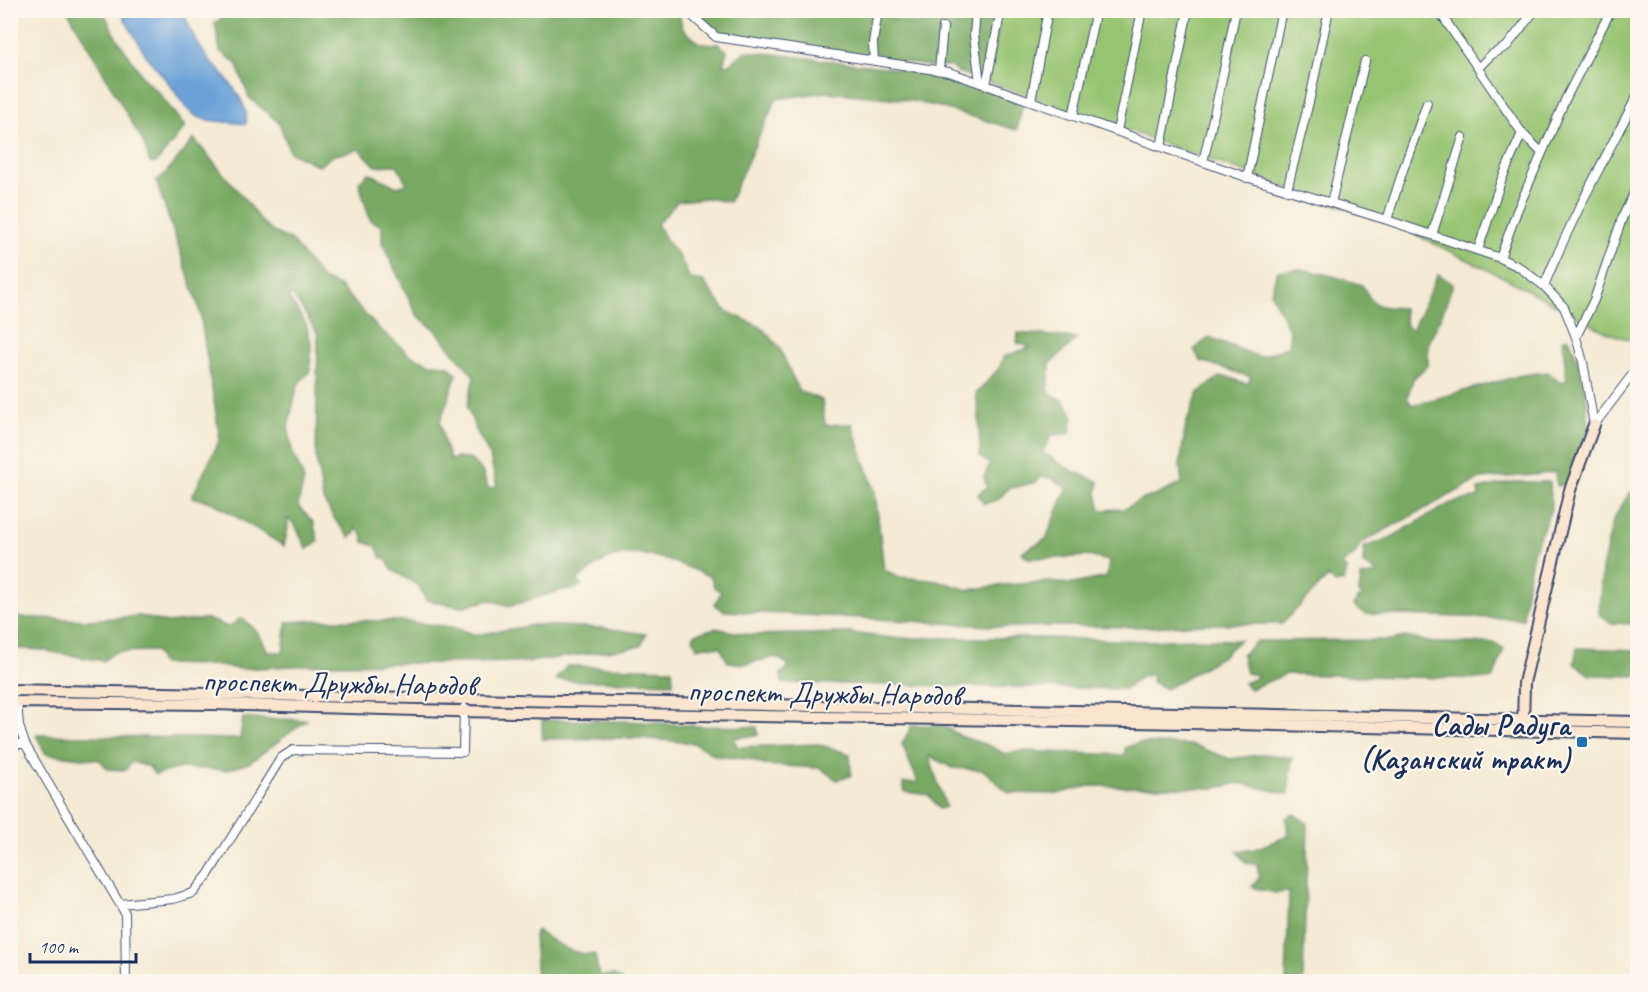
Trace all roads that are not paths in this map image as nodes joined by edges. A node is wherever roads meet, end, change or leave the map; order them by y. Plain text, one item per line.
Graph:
1 (878, 10) edge
2 (976, 10) edge
3 (1001, 10) edge
4 (1048, 10) edge
5 (1096, 10) edge
6 (1142, 10) edge
7 (1188, 10) edge
8 (1236, 10) edge
9 (1282, 10) edge
10 (1329, 10) edge
11 (1436, 10) edge
12 (1535, 10) edge
13 (1611, 10) edge
14 (689, 13) dead end
15 (944, 27) dead end
16 (874, 61) junction
17 (1365, 61) dead end
18 (1478, 68) junction
19 (939, 70) junction
20 (983, 84) junction
21 (1638, 94) edge
22 (1031, 101) junction
23 (1427, 104) dead end
24 (1073, 116) junction
25 (1117, 131) junction
26 (1522, 133) junction
27 (1463, 137) dead end
28 (1161, 147) junction
29 (1542, 153) junction
30 (1203, 162) junction
31 (1247, 178) junction
32 (1638, 185) edge
33 (1287, 190) junction
34 (1331, 203) junction
35 (1387, 220) junction
36 (1432, 235) junction
37 (1478, 250) junction
38 (1500, 258) junction
39 (1544, 286) junction
40 (1576, 337) junction
41 (1638, 367) edge
42 (1629, 379) junction
43 (1638, 381) edge
44 (1594, 425) junction
45 (10, 690) edge
46 (14, 702) edge
47 (464, 705) junction
48 (1638, 722) edge
49 (1523, 724) junction
50 (1638, 733) edge
51 (10, 744) edge
52 (25, 744) junction
53 (120, 904) junction
54 (126, 981) edge

1 - 16 street
2 - 20 street
3 - 20 street
4 - 22 street
5 - 24 street
6 - 25 street
7 - 28 street
8 - 30 street
9 - 31 street
10 - 33 street
11 - 18 street
12 - 18 street
13 - 29 street
14 - 16 street
15 - 19 street
16 - 19 street
17 - 34 street
18 - 26 street
19 - 20 street
20 - 22 street
21 - 39 street
22 - 24 street
23 - 35 street
24 - 25 street
25 - 28 street
26 - 29 street
26 - 37 street
27 - 36 street
28 - 30 street
29 - 38 street
30 - 31 street
31 - 33 street
32 - 40 street
33 - 34 street
34 - 35 street
35 - 36 street
36 - 37 street
37 - 38 street
38 - 39 street
39 - 40 street
40 - 44 street
41 - 42 street
42 - 43 street
42 - 44 street
44 - 49 main road
45 - 47 main road, проспект Дружбы Народов
46 - 47 main road, проспект Дружбы Народов
46 - 52 street
47 - 49 main road, проспект Дружбы Народов
47 - 53 street
48 - 49 main road, проспект Дружбы Народов
49 - 50 main road, проспект Дружбы Народов
51 - 52 street
52 - 53 street
53 - 54 street

